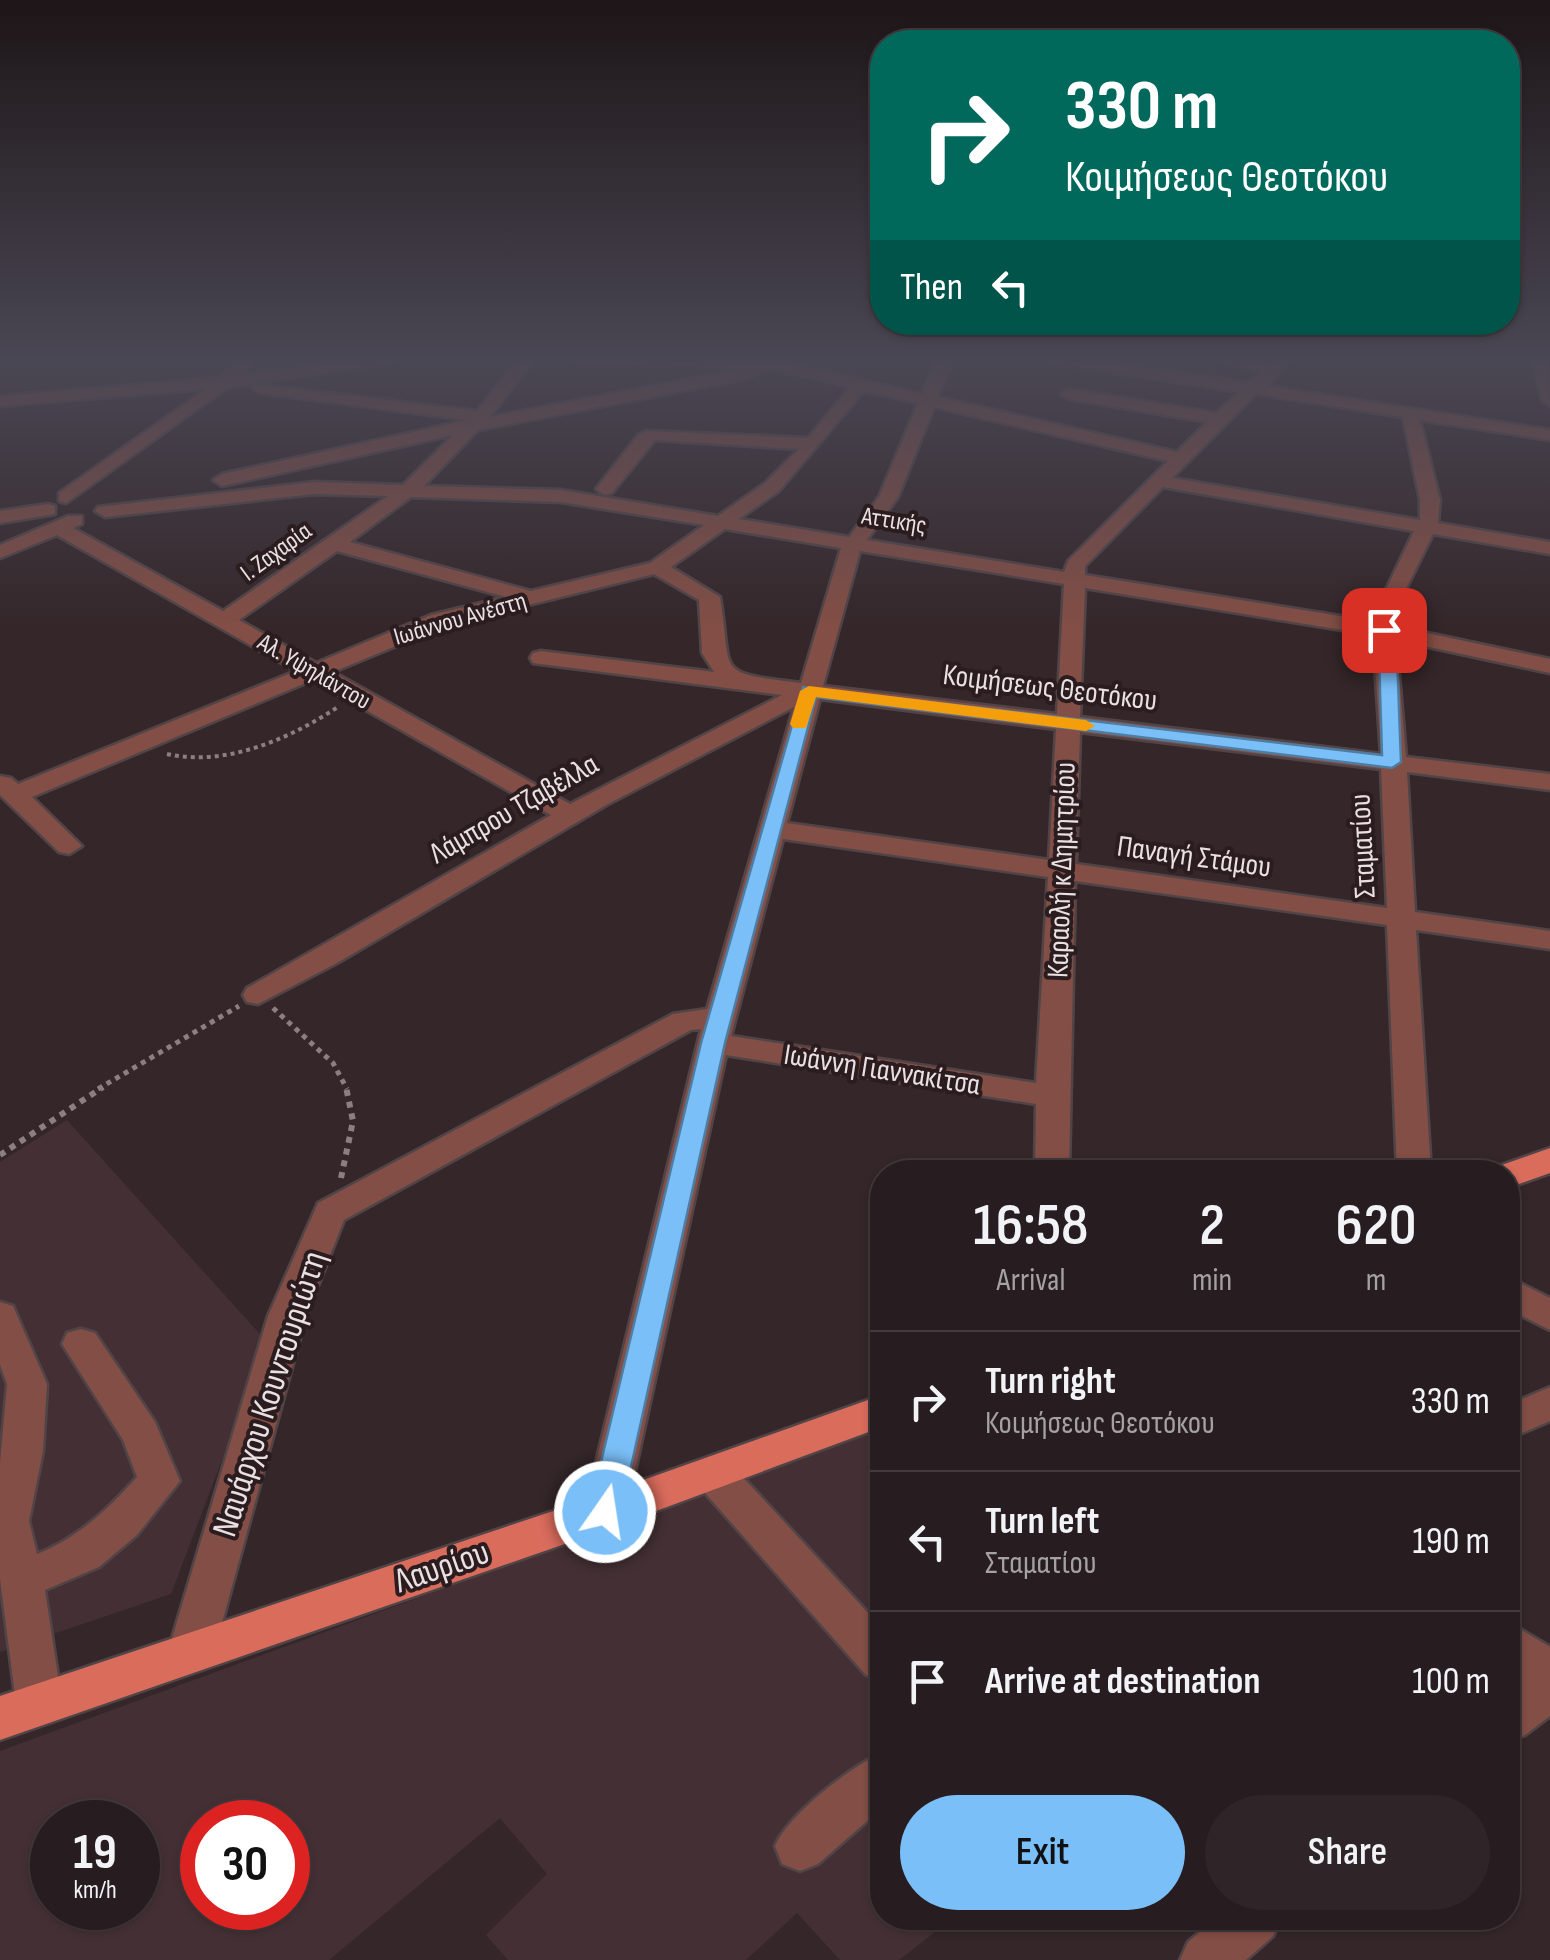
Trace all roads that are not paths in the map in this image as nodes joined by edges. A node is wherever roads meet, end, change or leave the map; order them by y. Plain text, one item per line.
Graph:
1 (132, 448) edge
2 (357, 448) edge
3 (449, 448) edge
4 (636, 448) edge
5 (809, 448) edge
6 (909, 448) edge
7 (1139, 448) edge
8 (1191, 448) edge
9 (1418, 448) edge
10 (1181, 458) junction
11 (1158, 481) junction
12 (415, 484) junction
13 (604, 489) junction
14 (66, 497) junction
15 (108, 504) junction
16 (52, 516) junction
17 (734, 516) junction
18 (0, 517) edge
19 (1425, 526) junction
20 (861, 536) junction
21 (334, 544) junction
22 (1550, 548) edge
23 (0, 550) edge
24 (658, 567) junction
25 (1076, 572) junction
26 (532, 598) junction
27 (223, 620) junction
28 (1382, 623) junction
29 (1550, 651) edge
30 (541, 658) dead end
31 (1550, 666) edge
32 (310, 672) junction
33 (737, 681) junction
34 (809, 691) junction
35 (1068, 724) junction
36 (1392, 762) junction
37 (1550, 782) edge
38 (7, 788) edge
39 (570, 815) junction
40 (770, 828) junction
41 (70, 846) dead end
42 (1064, 872) junction
43 (1398, 918) junction
44 (1550, 940) edge
45 (258, 995) road end
46 (716, 1030) junction
47 (1052, 1096) junction
48 (1052, 1160) edge
49 (1413, 1160) edge
50 (1550, 1160) edge
51 (1520, 1171) edge
52 (1520, 1298) edge
53 (0, 1316) edge
54 (1550, 1316) edge
55 (81, 1344) dead end
56 (1550, 1403) edge
57 (870, 1415) edge
58 (1520, 1417) edge
59 (713, 1472) junction
60 (605, 1512) junction
61 (4, 1521) edge
62 (22, 1580) junction
63 (870, 1647) edge
64 (191, 1652) junction
65 (1520, 1652) edge
66 (1550, 1673) edge
67 (1550, 1688) edge
68 (19, 1710) edge
69 (1520, 1710) edge
70 (870, 1786) edge
71 (800, 1846) dead end
72 (1241, 1930) edge
73 (1206, 1960) edge

1 - 14 street
2 - 15 street
3 - 12 street, Ι. Ζαχαρία
4 - 13 street
5 - 17 street, Ιωάννου Ανέστη
6 - 20 street
7 - 10 street
8 - 10 street
9 - 19 street
10 - 11 street
11 - 19 street
11 - 25 street
12 - 13 street, Αττικής
12 - 15 street, Αττικής
12 - 17 street, Αττικής
12 - 21 street, Ι. Ζαχαρία
13 - 17 street, Αττικής
14 - 15 street
14 - 16 street
15 - 16 street
16 - 18 street
16 - 23 street
16 - 27 street, Αλ. Υψηλάντου
17 - 20 street, Αττικής
17 - 24 street, Ιωάννου Ανέστη
19 - 22 street
19 - 28 street
20 - 25 street, Αττικής
20 - 34 street
21 - 26 street
21 - 27 street, Ι. Ζαχαρία
24 - 26 street, Ιωάννου Ανέστη
24 - 33 street
25 - 28 street, Αττικής
25 - 35 street, Καραολή κ Δημητρίου
26 - 32 street, Ιωάννου Ανέστη
27 - 32 street, Αλ. Υψηλάντου
28 - 29 street, Αττικής
28 - 31 street, Αττικής
28 - 36 street, Σταματίου
30 - 33 street, Κοιμήσεως Θεοτόκου
32 - 38 street, Ιωάννου Ανέστη
32 - 39 street, Αλ. Υψηλάντου
33 - 34 street, Κοιμήσεως Θεοτόκου
34 - 35 street, Κοιμήσεως Θεοτόκου
34 - 39 street, Λάμπρου Τζαβέλλα
34 - 40 street
35 - 36 street, Κοιμήσεως Θεοτόκου
35 - 42 street, Καραολή κ Δημητρίου
36 - 37 street, Κοιμήσεως Θεοτόκου
36 - 43 street, Σταματίου
38 - 41 street, Ιωάννου Ανέστη
39 - 45 street, Λάμπρου Τζαβέλλα
40 - 42 street, Παναγή Στάμου
40 - 46 street
42 - 43 street, Παναγή Στάμου
42 - 47 street, Καραολή κ Δημητρίου
43 - 44 street, Παναγή Στάμου
43 - 49 street, Σταματίου
46 - 47 street, Ιωάννη Γιαννακίτσα
46 - 60 street
46 - 64 street, Ναυάρχου Κουντουριώτη
47 - 48 street, Καραολή κ Δημητρίου
50 - 51 main road
52 - 54 street
53 - 61 street
55 - 62 street
56 - 58 street
57 - 59 main road, Λαυρίου
59 - 60 main road, Λαυρίου
59 - 63 street
60 - 64 main road, Λαυρίου
61 - 62 street
62 - 68 street
64 - 68 main road, Λαυρίου
65 - 66 street
67 - 69 street
70 - 71 street
72 - 73 street

